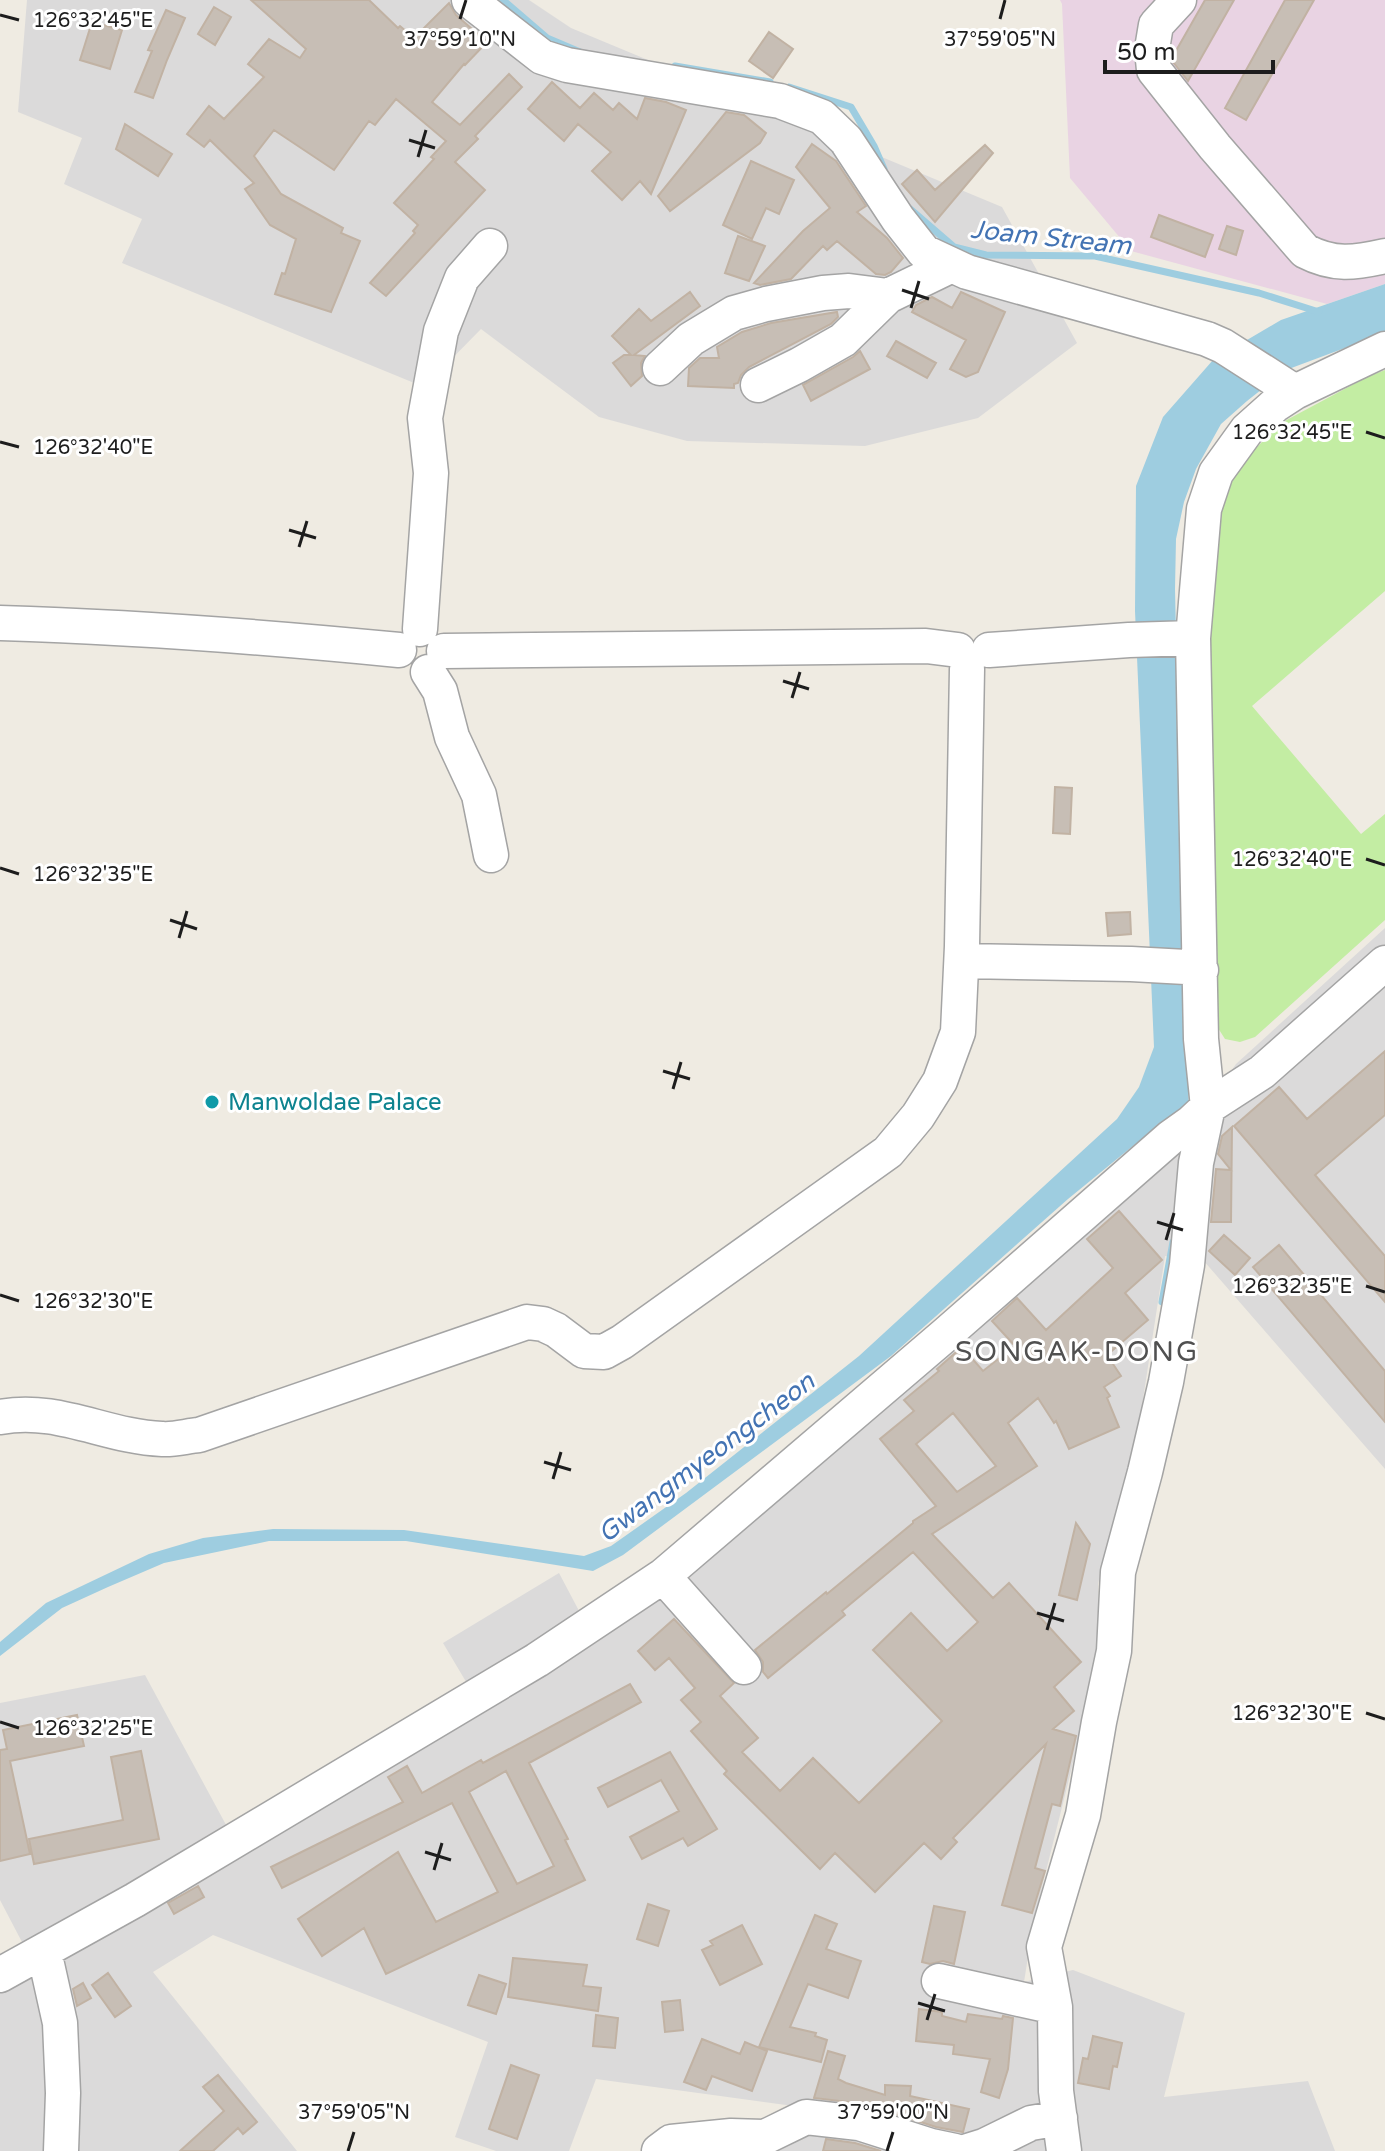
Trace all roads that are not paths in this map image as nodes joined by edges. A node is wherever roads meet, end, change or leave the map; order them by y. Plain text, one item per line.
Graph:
1 (469, 0) edge
2 (1159, 8) edge
3 (490, 246) dead end
4 (1385, 256) edge
5 (952, 265) junction
6 (888, 296) junction
7 (1385, 349) edge
8 (660, 368) dead end
9 (758, 385) dead end
10 (1286, 387) junction
11 (0, 623) edge
12 (1184, 638) junction
13 (423, 651) junction
14 (971, 656) junction
15 (491, 855) dead end
16 (962, 961) junction
17 (1385, 963) edge
18 (1193, 968) junction
19 (1190, 1122) junction
20 (0, 1417) edge
21 (663, 1576) junction
22 (744, 1667) dead end
23 (44, 1951) junction
24 (0, 1975) edge
25 (939, 1981) dead end
26 (1055, 2007) junction
27 (1062, 2134) edge
28 (757, 2144) edge
29 (61, 2151) edge
30 (659, 2151) edge
31 (955, 2151) edge
32 (968, 2151) edge

1 - 5 street
2 - 4 street
3 - 13 street
5 - 6 street
5 - 10 street
6 - 8 street
6 - 9 street
7 - 10 street
10 - 12 street
11 - 13 street
12 - 14 street
12 - 18 street
13 - 14 street
13 - 15 street
14 - 16 street
16 - 18 street
16 - 20 street
17 - 19 street
18 - 19 street
19 - 21 street
19 - 26 street
21 - 22 street
21 - 23 street
23 - 24 street
23 - 29 street
25 - 26 street
26 - 27 street
27 - 32 street
28 - 30 street
28 - 31 street

